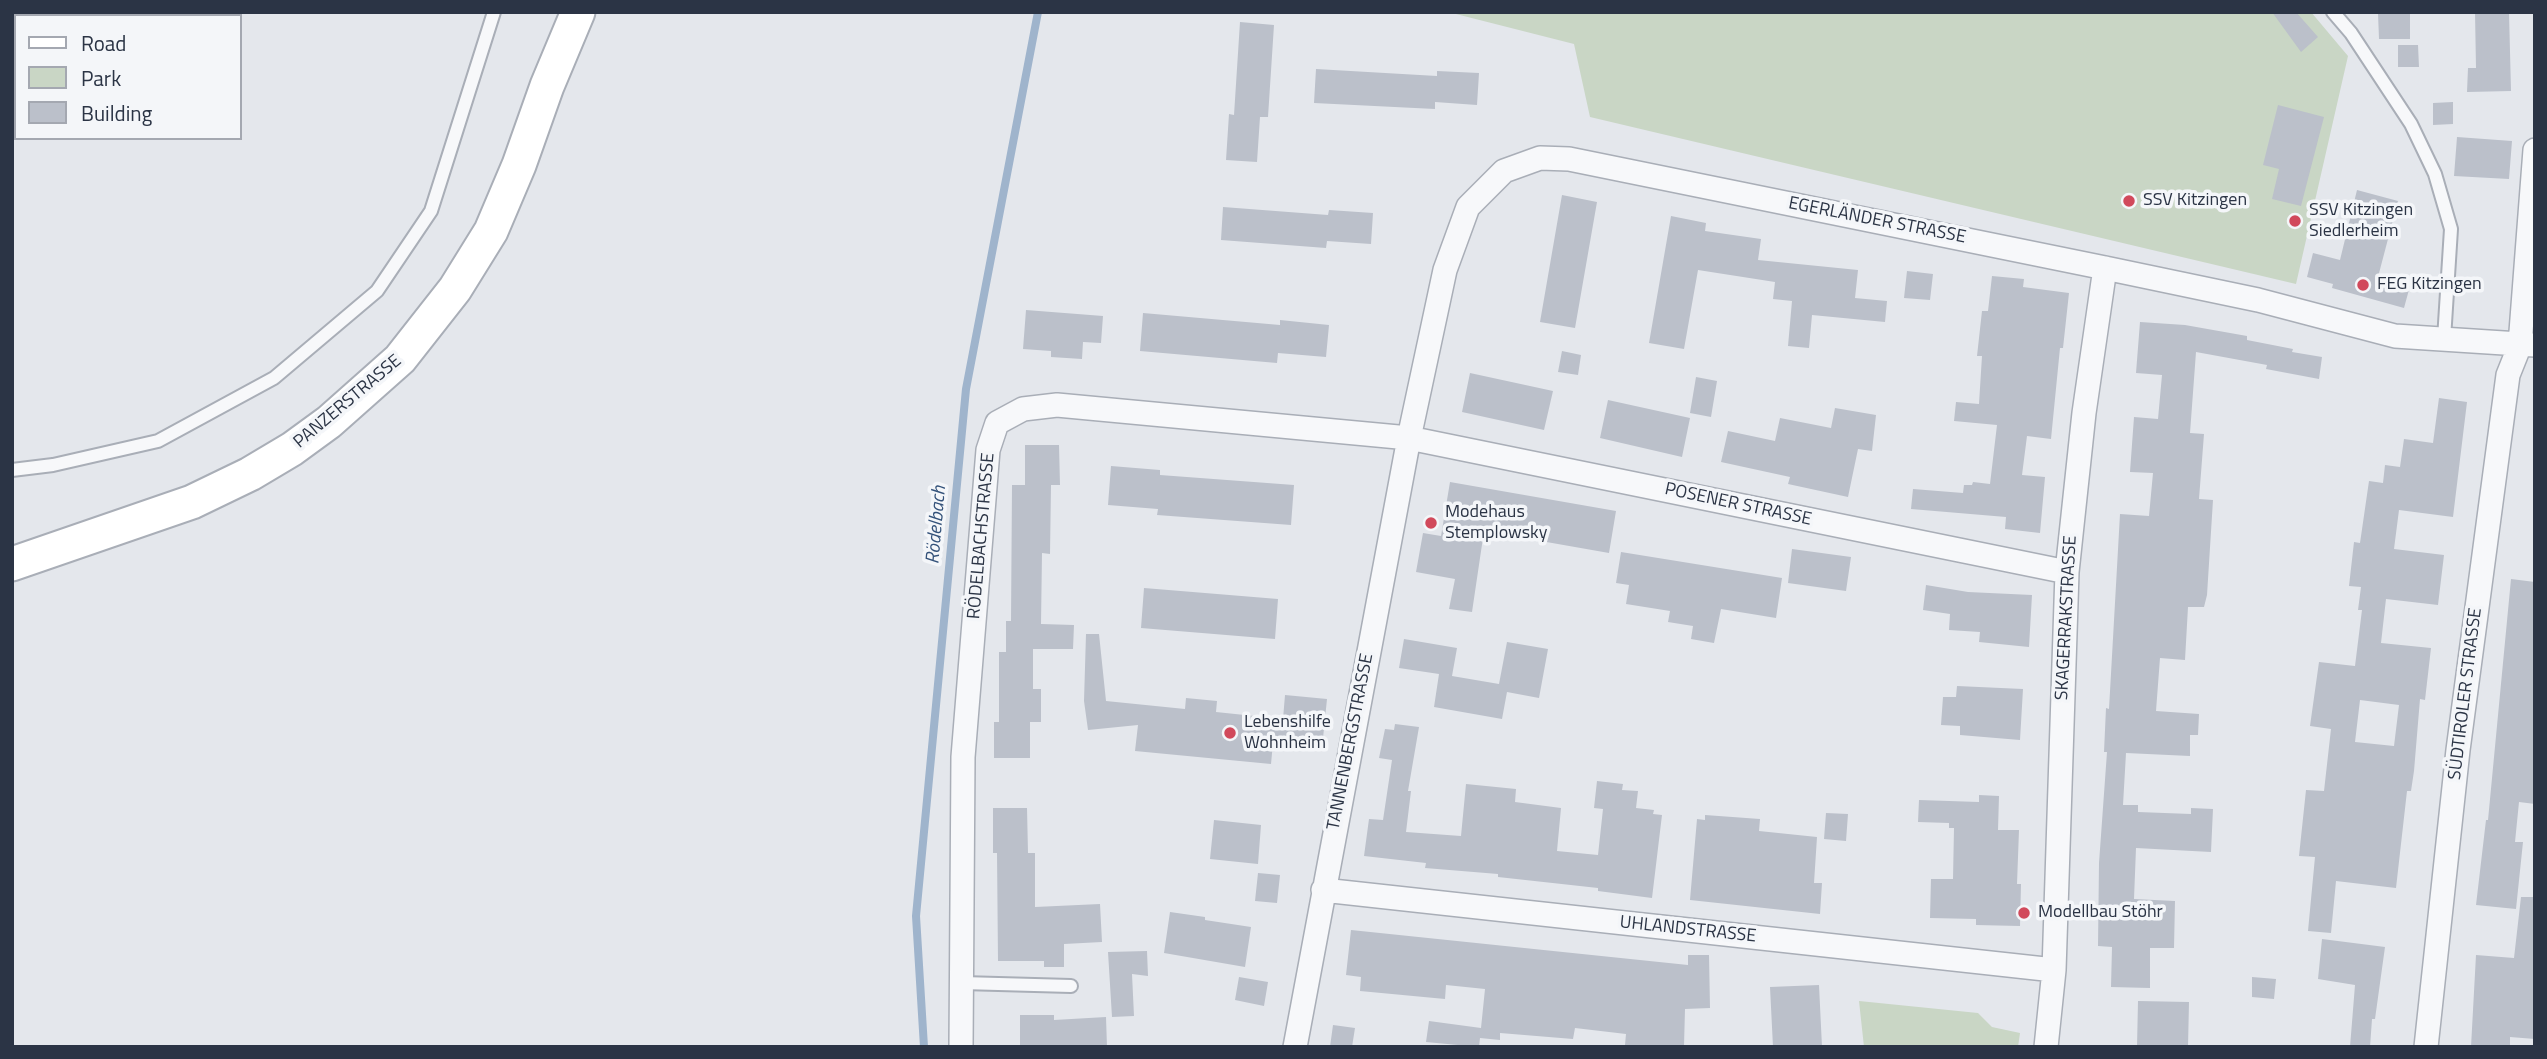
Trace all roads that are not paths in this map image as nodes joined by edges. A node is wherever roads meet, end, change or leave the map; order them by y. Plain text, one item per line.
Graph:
1 (494, 12) edge
2 (578, 12) edge
3 (2333, 12) edge
4 (2535, 150) edge
5 (2105, 268) junction
6 (2444, 339) junction
7 (2527, 345) edge
8 (1409, 438) junction
9 (12, 470) edge
10 (12, 564) edge
11 (2067, 572) junction
12 (1322, 890) junction
13 (2054, 970) junction
14 (962, 983) junction
15 (1071, 986) dead end
16 (961, 1047) edge
17 (1294, 1047) edge
18 (2046, 1047) edge
19 (2426, 1047) edge

1 - 9 lane
2 - 10 main road, PANZERSTRASSE
3 - 6 lane
4 - 7 street, SÜDTIROLER STRASSE
5 - 6 street, EGERLÄNDER STRASSE
5 - 8 street, EGERLÄNDER STRASSE
5 - 11 street, SKAGERRAKSTRASSE
6 - 7 street, EGERLÄNDER STRASSE
7 - 19 street, SÜDTIROLER STRASSE
8 - 11 street, POSENER STRASSE
8 - 12 street, TANNENBERGSTRASSE
8 - 14 street, RÖDELBACHSTRASSE
11 - 13 street, SKAGERRAKSTRASSE
12 - 13 street, UHLANDSTRASSE
12 - 17 street, TANNENBERGSTRASSE
13 - 18 street, SKAGERRAKSTRASSE
14 - 15 lane
14 - 16 street, RÖDELBACHSTRASSE

